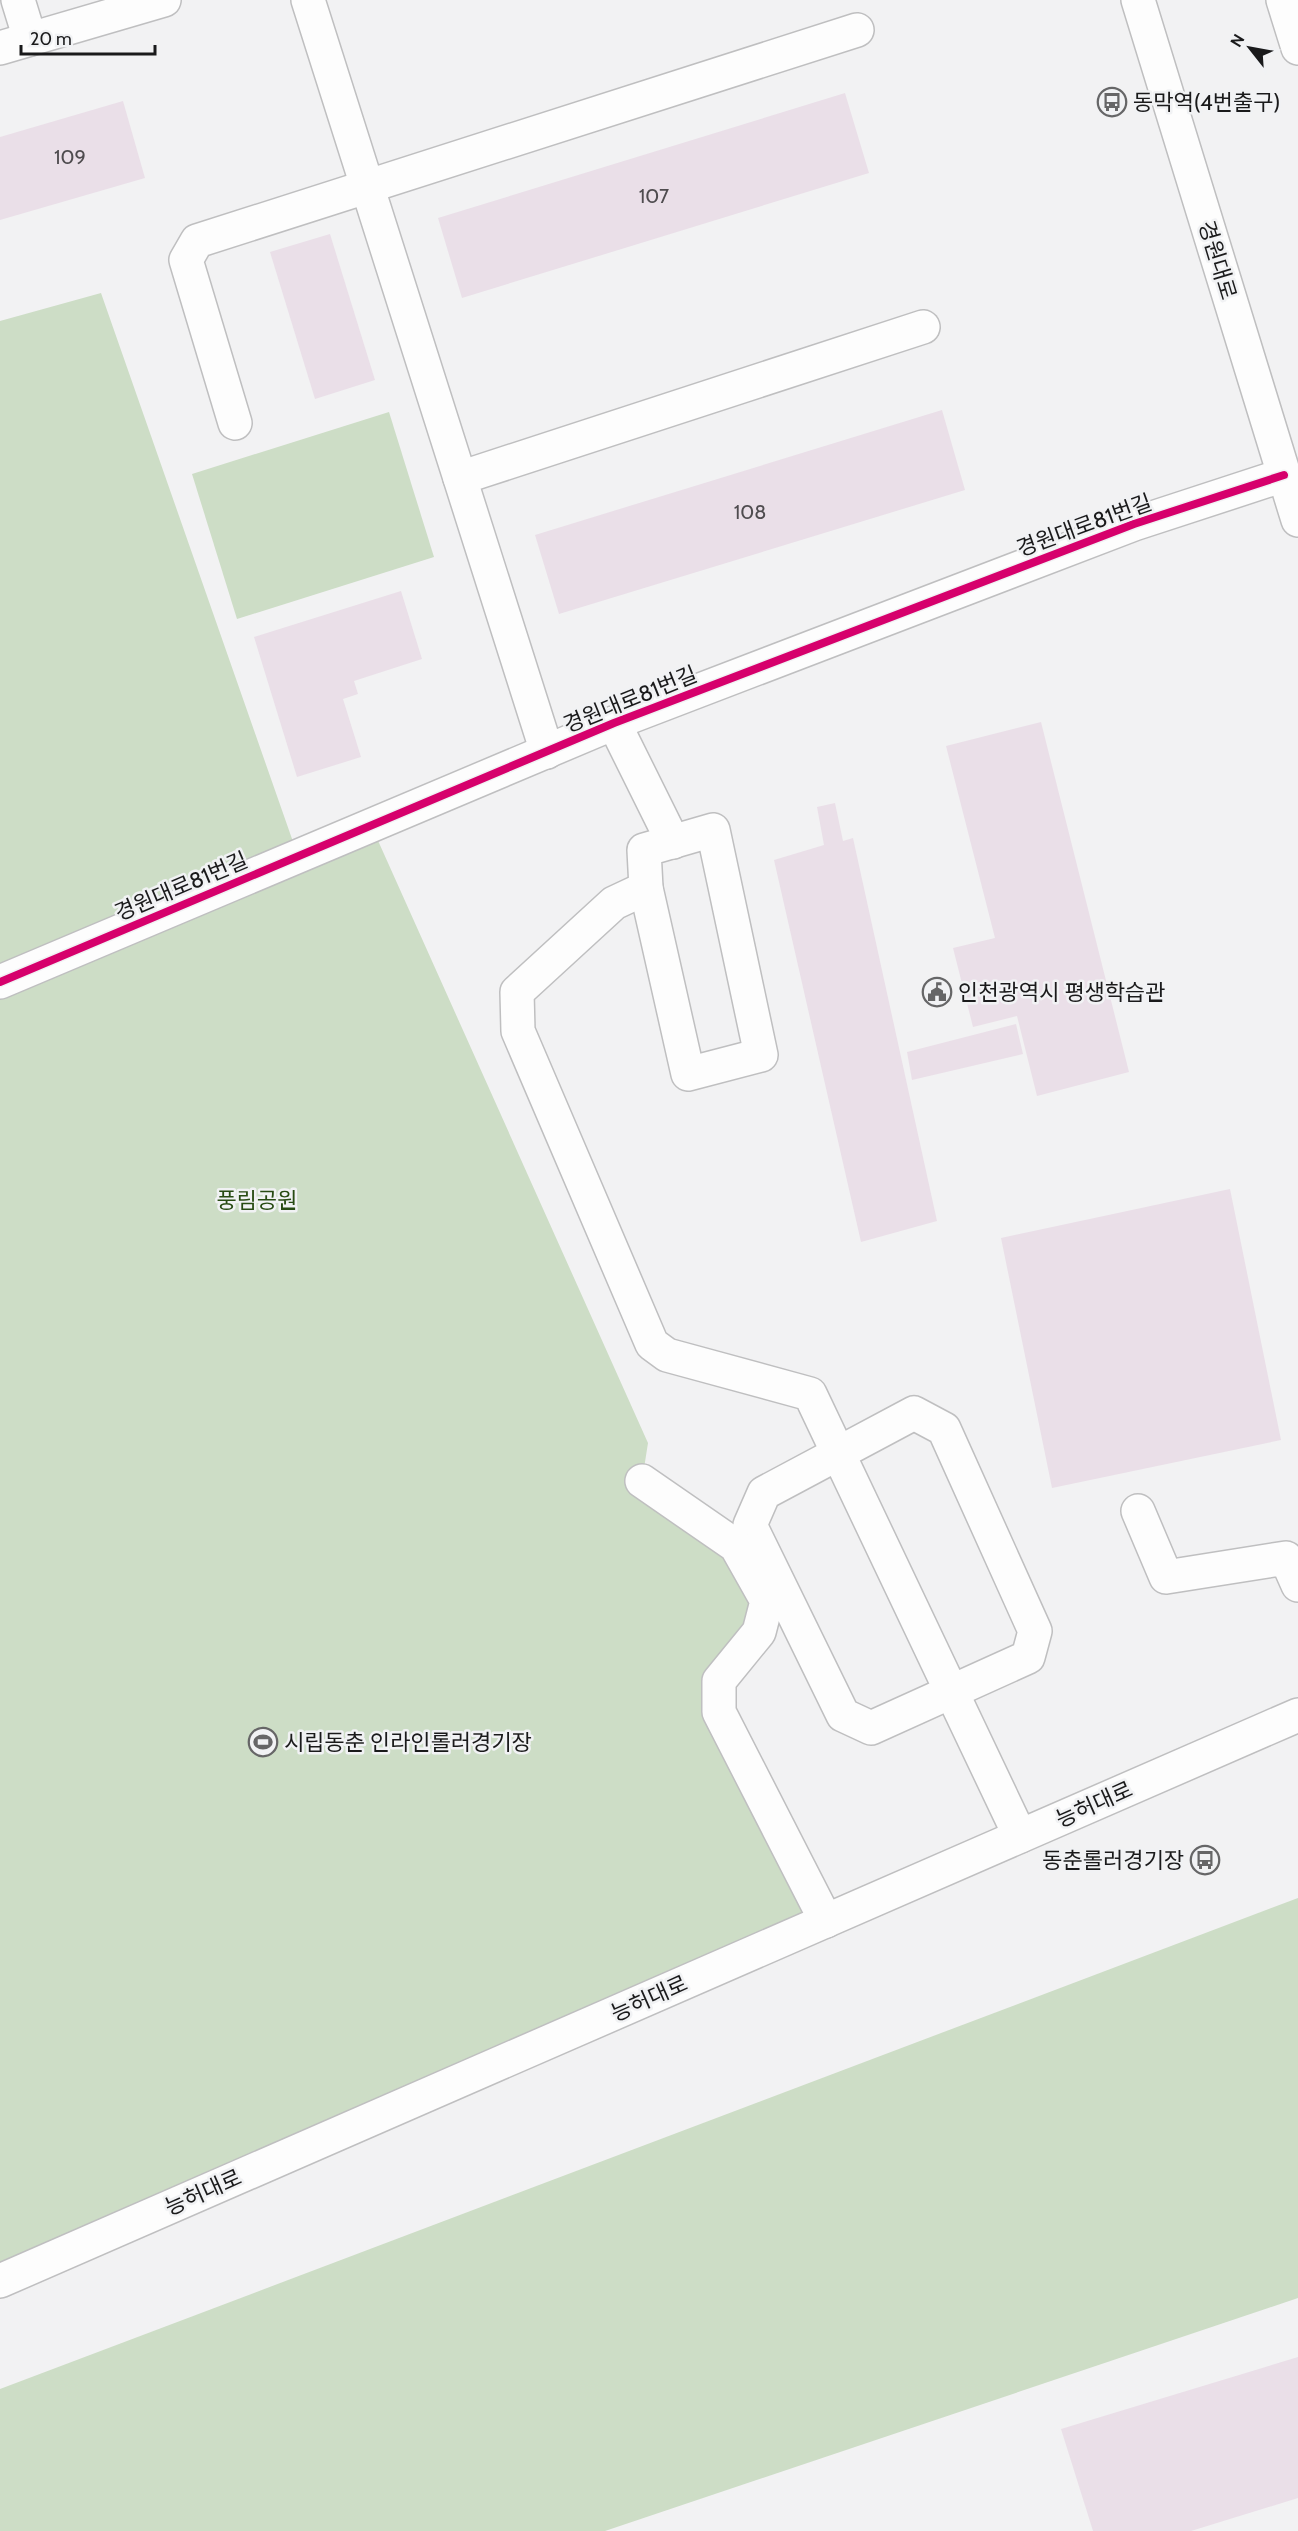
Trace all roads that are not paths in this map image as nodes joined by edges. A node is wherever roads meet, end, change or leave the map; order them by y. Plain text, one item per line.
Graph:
1 (18, 0) edge
2 (164, 0) edge
3 (308, 0) edge
4 (1138, 0) edge
5 (1283, 0) edge
6 (857, 30) dead end
7 (15, 44) edge
8 (1298, 48) edge
9 (367, 186) junction
10 (922, 327) dead end
11 (235, 423) dead end
12 (1284, 476) junction
13 (460, 478) junction
14 (1298, 520) edge
15 (614, 723) junction
16 (547, 752) junction
17 (673, 842) junction
18 (646, 888) junction
19 (0, 982) edge
20 (837, 1455) junction
21 (642, 1481) dead end
22 (1138, 1512) dead end
23 (1298, 1586) edge
24 (951, 1692) junction
25 (1298, 1715) edge
26 (1020, 1836) junction
27 (826, 1921) junction
28 (0, 2281) edge

1 - 7 main road
2 - 7 main road
3 - 9 main road
4 - 12 main road, 경원대로
5 - 8 main road
6 - 9 main road
9 - 11 main road
9 - 13 main road
10 - 13 main road
12 - 14 main road, 경원대로
12 - 15 main road, 경원대로81번길
13 - 16 main road
15 - 16 main road, 경원대로81번길
15 - 17 main road
16 - 19 main road, 경원대로81번길
17 - 18 main road
17 - 18 main road
18 - 20 main road
20 - 24 main road
20 - 24 main road
20 - 24 main road
21 - 27 main road
22 - 23 main road
24 - 26 main road
25 - 26 main road, 능허대로
26 - 27 main road, 능허대로
27 - 28 main road, 능허대로

